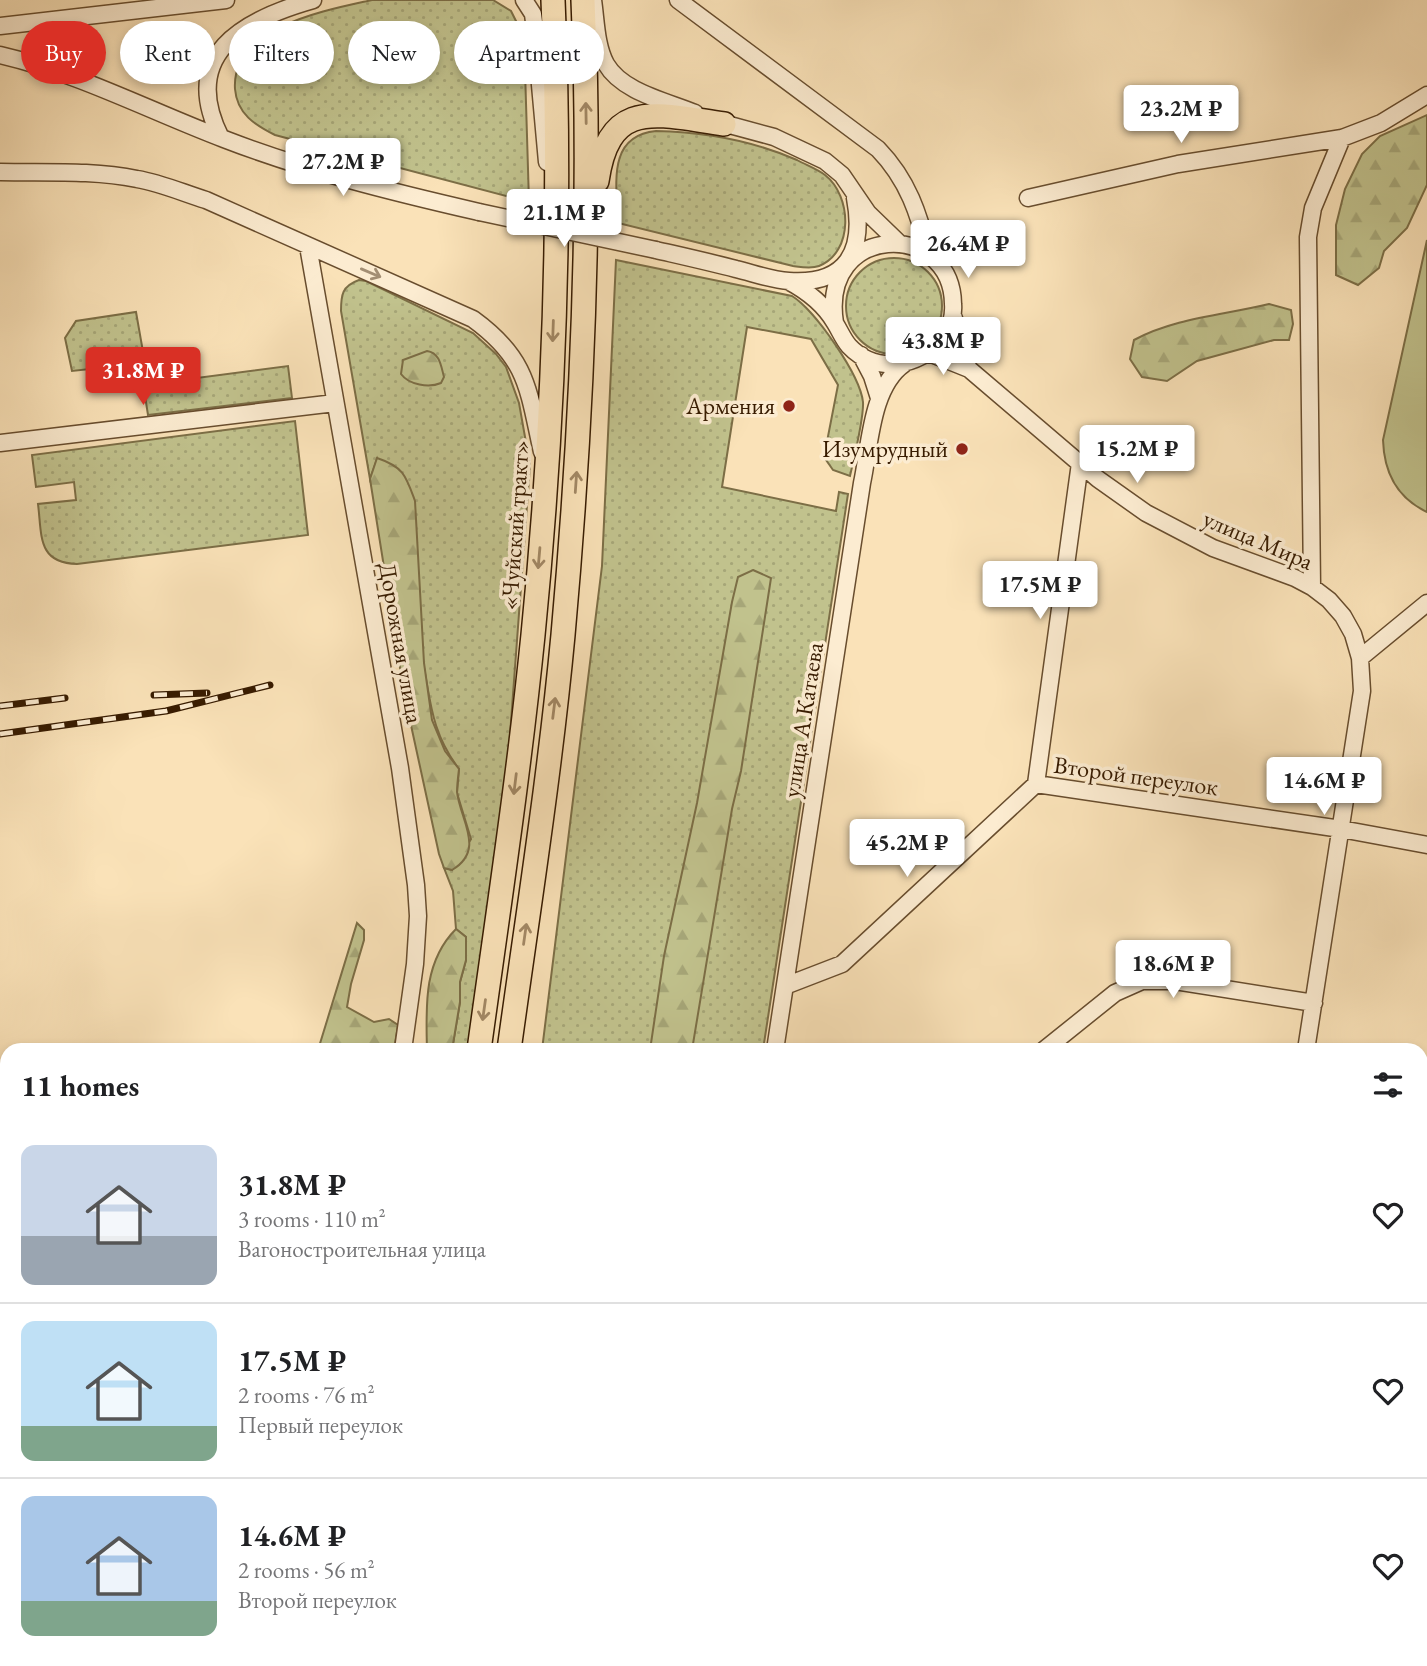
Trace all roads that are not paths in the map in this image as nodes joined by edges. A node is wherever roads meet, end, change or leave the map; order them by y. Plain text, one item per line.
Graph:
1 (226, 0) edge
2 (313, 0) edge
3 (524, 0) edge
4 (553, 0) edge
5 (583, 0) edge
6 (593, 0) edge
7 (678, 0) edge
8 (0, 26) edge
9 (1, 56) edge
10 (1427, 95) edge
11 (724, 124) junction
12 (221, 138) junction
13 (1342, 138) junction
14 (0, 172) edge
15 (855, 196) junction
16 (1028, 198) dead end
17 (899, 243) junction
18 (308, 246) junction
19 (929, 255) junction
20 (555, 263) junction
21 (585, 263) junction
22 (847, 265) junction
23 (788, 281) junction
24 (954, 314) junction
25 (835, 323) junction
26 (929, 353) junction
27 (861, 355) junction
28 (904, 365) junction
29 (969, 369) junction
30 (879, 397) junction
31 (335, 403) junction
32 (0, 443) edge
33 (1080, 463) junction
34 (546, 471) junction
35 (1312, 587) junction
36 (1427, 603) edge
37 (1360, 657) junction
38 (1036, 784) junction
39 (1341, 829) junction
40 (1427, 845) edge
41 (785, 986) junction
42 (1314, 1003) junction
43 (404, 1043) edge
44 (480, 1043) edge
45 (510, 1043) edge
46 (776, 1043) edge
47 (1053, 1043) edge
48 (1307, 1043) edge

1 - 8 street
2 - 12 street
3 - 20 street
4 - 20 highway, «Чуйский тракт»
21 -> 5 highway
6 - 11 street
7 - 19 street
9 - 12 street
10 - 13 street
11 - 15 street
11 - 21 highway
12 - 23 street, bridge
13 - 16 street
13 - 35 street
14 - 18 street
15 - 17 street
15 - 22 street
17 - 19 street
17 - 22 street
18 - 31 street, Дорожная улица
18 -> 34 street
19 - 24 street
20 -> 34 highway, «Чуйский тракт»
45 -> 21 highway
22 - 23 street
22 - 25 street
23 - 25 street
24 - 26 street
24 - 29 street, улица Мира
25 - 27 street
26 - 28 street
26 - 29 street, улица Мира
27 - 28 street
27 - 30 street
28 - 30 street
29 - 33 street, улица Мира
30 - 41 street, улица А.Катаева
31 - 32 street
31 - 43 street, Дорожная улица
33 - 35 street, улица Мира
33 - 38 street
34 -> 44 highway, «Чуйский тракт»
35 - 37 street, улица Мира
36 - 37 street
37 - 39 street, улица Мира
38 - 39 street, Второй переулок
38 - 41 street, Второй переулок
39 - 40 street, Второй переулок
39 - 42 street, улица Мира
41 - 46 street, улица А.Катаева
42 - 47 street
42 - 48 street, улица Мира

